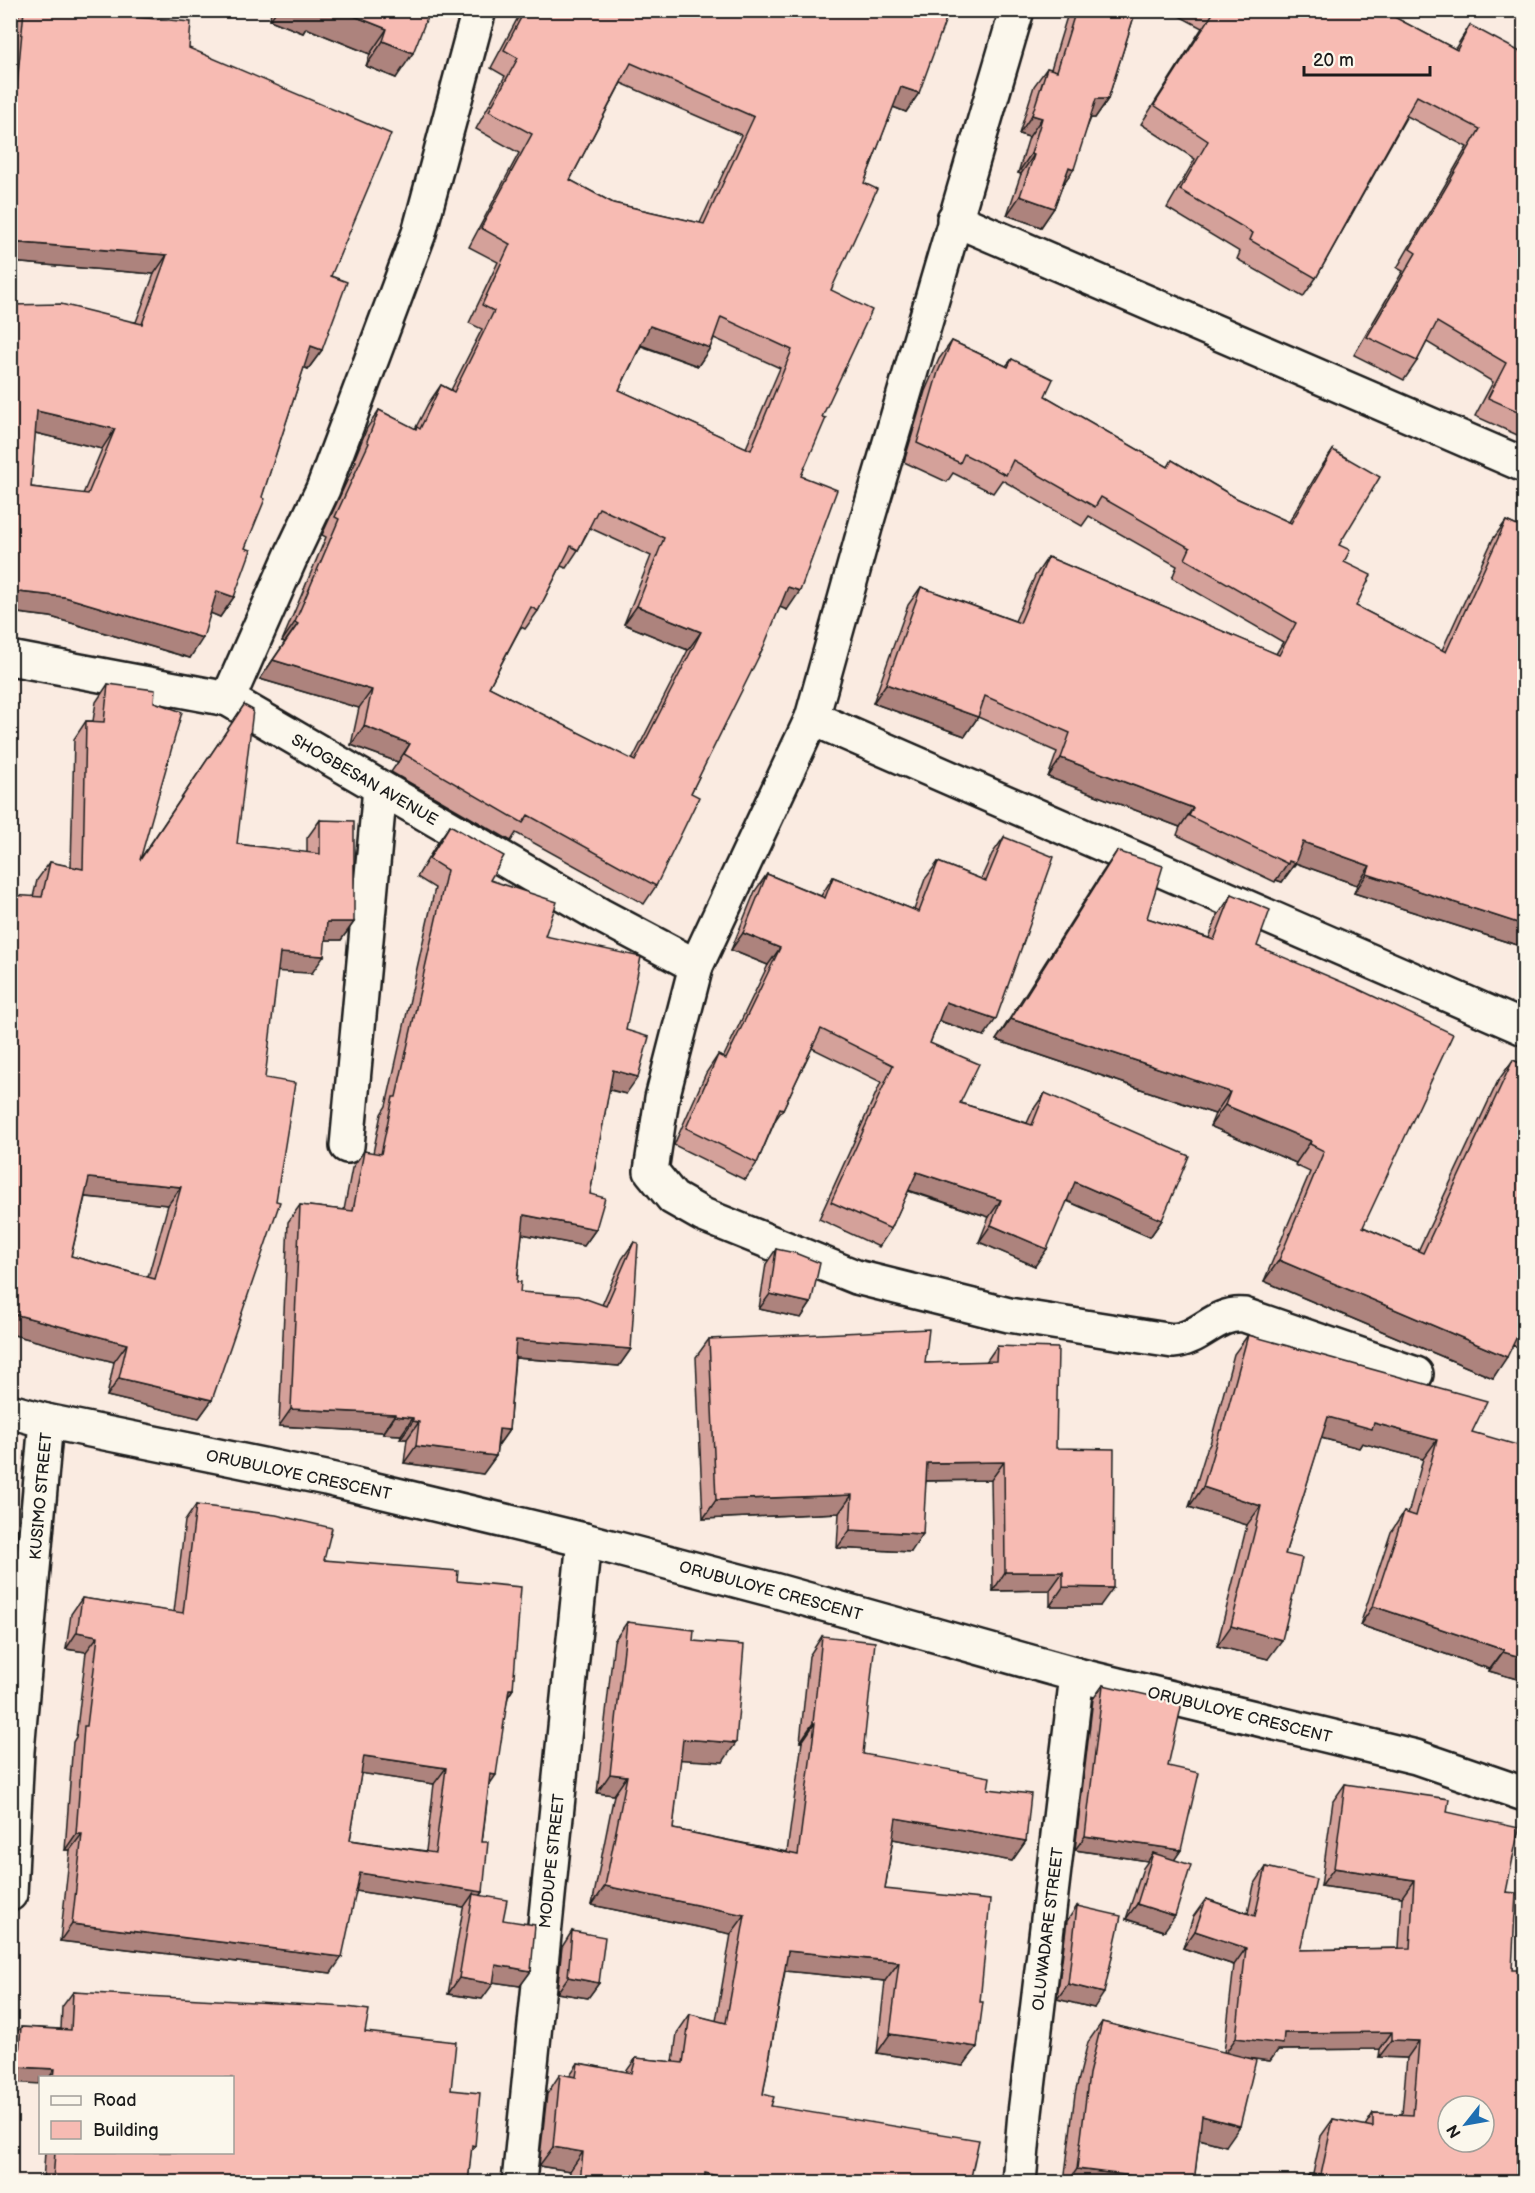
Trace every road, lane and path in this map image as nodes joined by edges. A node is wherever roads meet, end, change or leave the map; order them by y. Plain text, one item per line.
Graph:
1 (479, 10) edge
2 (1017, 10) edge
3 (954, 219) junction
4 (1524, 465) edge
5 (10, 657) edge
6 (228, 699) junction
7 (812, 718) junction
8 (380, 788) junction
9 (696, 966) junction
10 (1524, 1028) edge
11 (347, 1146) dead end
12 (1416, 1374) dead end
13 (10, 1411) edge
14 (46, 1421) junction
15 (584, 1540) junction
16 (1077, 1675) junction
17 (1524, 1794) edge
18 (10, 1894) edge
19 (519, 2182) edge
20 (1019, 2182) edge

1 - 6 street
2 - 3 street
3 - 4 street
3 - 7 street
5 - 6 street, SHOGBESAN AVENUE
6 - 8 street, SHOGBESAN AVENUE
7 - 9 street
7 - 10 street
8 - 9 street, SHOGBESAN AVENUE
8 - 11 street
9 - 12 street
13 - 14 street, ORUBULOYE CRESCENT
14 - 15 street, ORUBULOYE CRESCENT
14 - 18 street, KUSIMO STREET
15 - 16 street, ORUBULOYE CRESCENT
15 - 19 street, MODUPE STREET
16 - 17 street, ORUBULOYE CRESCENT
16 - 20 street, OLUWADARE STREET

